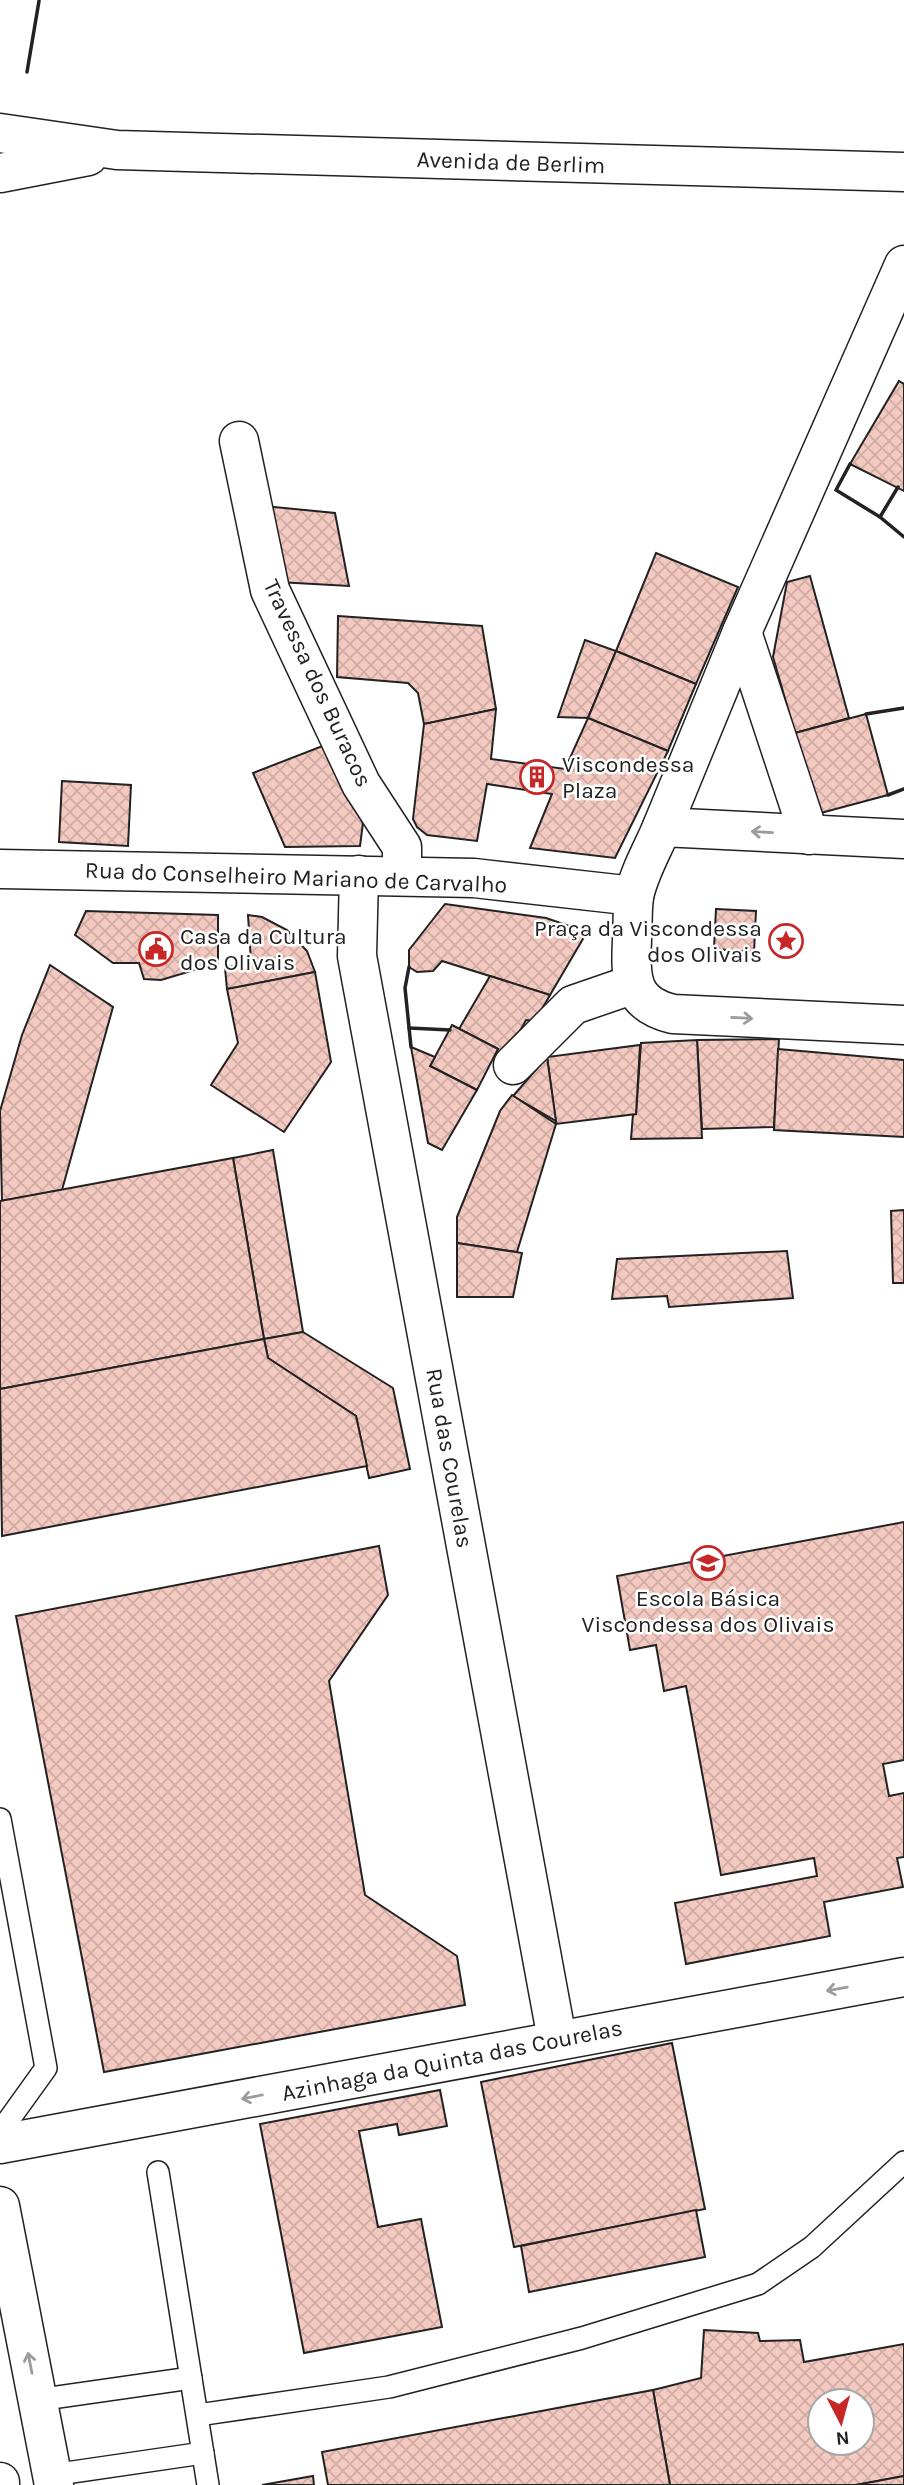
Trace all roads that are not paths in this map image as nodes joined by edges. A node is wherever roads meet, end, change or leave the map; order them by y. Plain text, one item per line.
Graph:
1 (0, 133) edge
2 (117, 150) junction
3 (904, 172) edge
4 (0, 173) edge
5 (904, 265) edge
6 (239, 441) dead end
7 (743, 632) junction
8 (662, 828) junction
9 (809, 835) junction
10 (904, 839) edge
11 (0, 869) edge
12 (359, 875) junction
13 (402, 876) junction
14 (634, 896) junction
15 (634, 984) junction
16 (904, 1026) edge
17 (513, 1065) dead end
18 (0, 1819) edge
19 (904, 1977) edge
20 (557, 2039) junction
21 (0, 2132) edge
22 (0, 2144) edge
23 (904, 2162) edge
24 (158, 2172) dead end
25 (0, 2206) edge
26 (191, 2378) junction
27 (37, 2400) junction
28 (198, 2415) junction
29 (203, 2454) junction
30 (53, 2480) edge
31 (208, 2485) edge

1 - 2 main road, Avenida de Berlim
2 - 3 main road, Avenida de Berlim
2 - 4 main road, Avenida de Berlim
5 - 7 main road
6 - 13 main road, Travessa dos Buracos
7 - 8 main road
7 - 9 main road
9 -> 8 main road
8 - 14 main road
9 - 10 main road
11 - 12 main road, Rua do Conselheiro Mariano de Carvalho
12 - 13 main road, Rua do Conselheiro Mariano de Carvalho
12 - 20 main road, Rua das Courelas
13 - 14 main road, Rua do Conselheiro Mariano de Carvalho
14 - 15 main road
15 -> 16 main road
15 - 17 main road
18 - 21 lane
19 -> 20 main road, Azinhaga da Quinta das Courelas
20 -> 22 main road, Azinhaga da Quinta das Courelas
23 - 28 lane
24 - 26 lane
27 -> 25 main road
26 - 27 lane
26 - 28 lane
27 - 30 main road
28 - 29 lane
29 - 30 lane
29 - 31 lane

